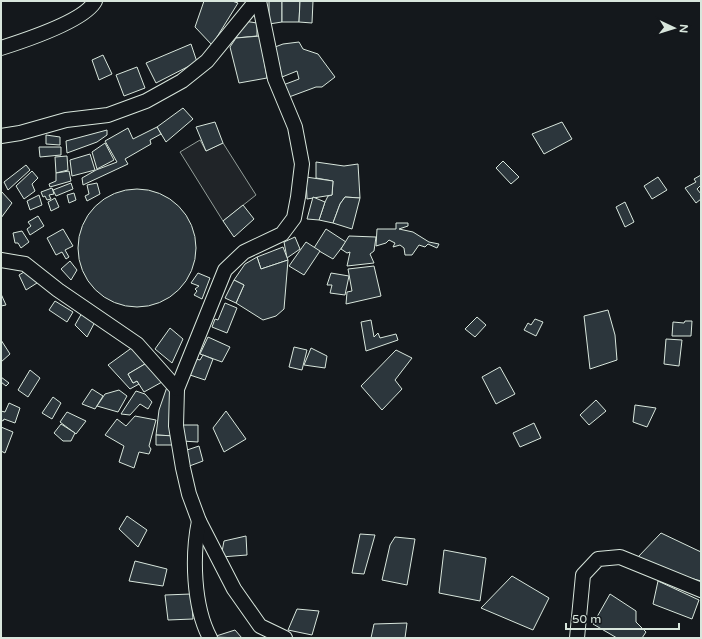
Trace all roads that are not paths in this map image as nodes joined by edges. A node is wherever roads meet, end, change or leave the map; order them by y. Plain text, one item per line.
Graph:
1 (95, 1) edge
2 (258, 1) edge
3 (1, 48) edge
4 (1, 136) edge
5 (1, 260) edge
6 (177, 389) junction
7 (199, 520) junction
8 (701, 590) edge
9 (210, 638) edge
10 (285, 638) edge
11 (577, 638) edge

1 - 3 street
2 - 4 street
2 - 6 street
5 - 6 street
6 - 7 street
7 - 9 street
7 - 10 street
8 - 11 street

